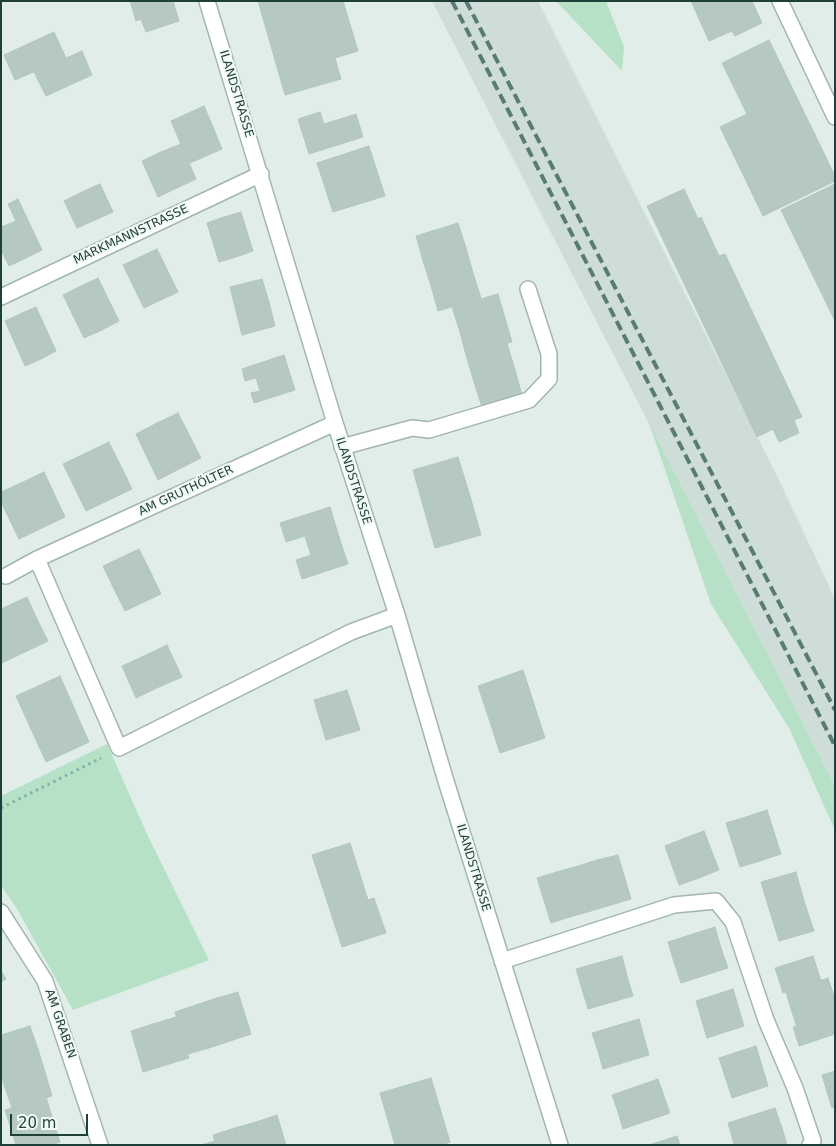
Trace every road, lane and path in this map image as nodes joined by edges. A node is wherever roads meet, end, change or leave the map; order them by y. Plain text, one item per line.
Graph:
1 (207, 1) edge
2 (780, 1) edge
3 (835, 118) edge
4 (261, 174) junction
5 (528, 289) dead end
6 (1, 297) edge
7 (334, 423) junction
8 (342, 447) junction
9 (37, 559) junction
10 (6, 576) dead end
11 (397, 615) junction
12 (119, 748) junction
13 (1, 808) edge
14 (1, 912) edge
15 (502, 961) junction
16 (100, 1145) edge
17 (560, 1145) edge
18 (810, 1145) edge

1 - 4 street, ILANDSTRASSE
2 - 3 street
4 - 6 street, MARKMANNSTRASSE
4 - 7 street, ILANDSTRASSE
5 - 8 street
7 - 8 street, ILANDSTRASSE
7 - 9 street, AM GRUTHÖLTER
8 - 11 street, ILANDSTRASSE
9 - 10 street, AM GRUTHÖLTER
9 - 12 street
11 - 12 street
11 - 15 street, ILANDSTRASSE
12 - 13 path
14 - 16 street, AM GRABEN
15 - 17 street, ILANDSTRASSE
15 - 18 street

